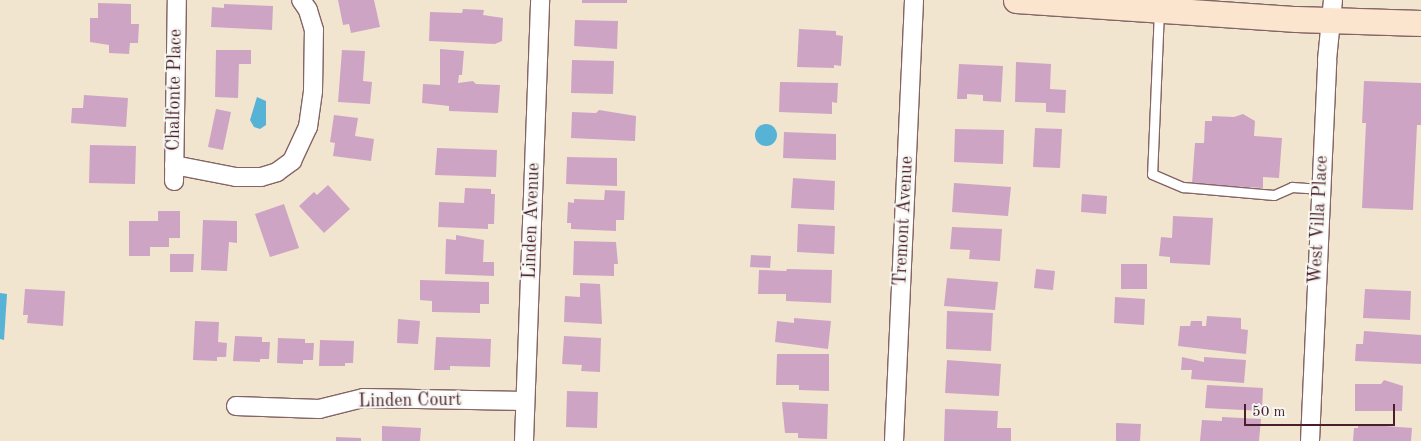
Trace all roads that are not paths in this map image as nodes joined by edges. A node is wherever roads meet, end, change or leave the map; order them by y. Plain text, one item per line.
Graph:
1 (177, 0) edge
2 (301, 0) edge
3 (540, 0) edge
4 (914, 0) edge
5 (1016, 0) edge
6 (1160, 5) edge
7 (1332, 10) edge
8 (1421, 23) edge
9 (1321, 189) junction
10 (525, 401) junction
11 (236, 406) dead end
12 (524, 441) edge
13 (894, 441) edge
14 (1310, 441) edge

1 - 2 street, Chalfonte Place
3 - 10 street, Linden Avenue
4 - 13 street, Tremont Avenue
5 - 6 main road
6 - 7 main road
6 - 9 lane
7 - 8 main road
7 - 9 street, West Villa Place
9 - 14 street, West Villa Place
10 - 11 street, Linden Court
10 - 12 street, Linden Avenue

